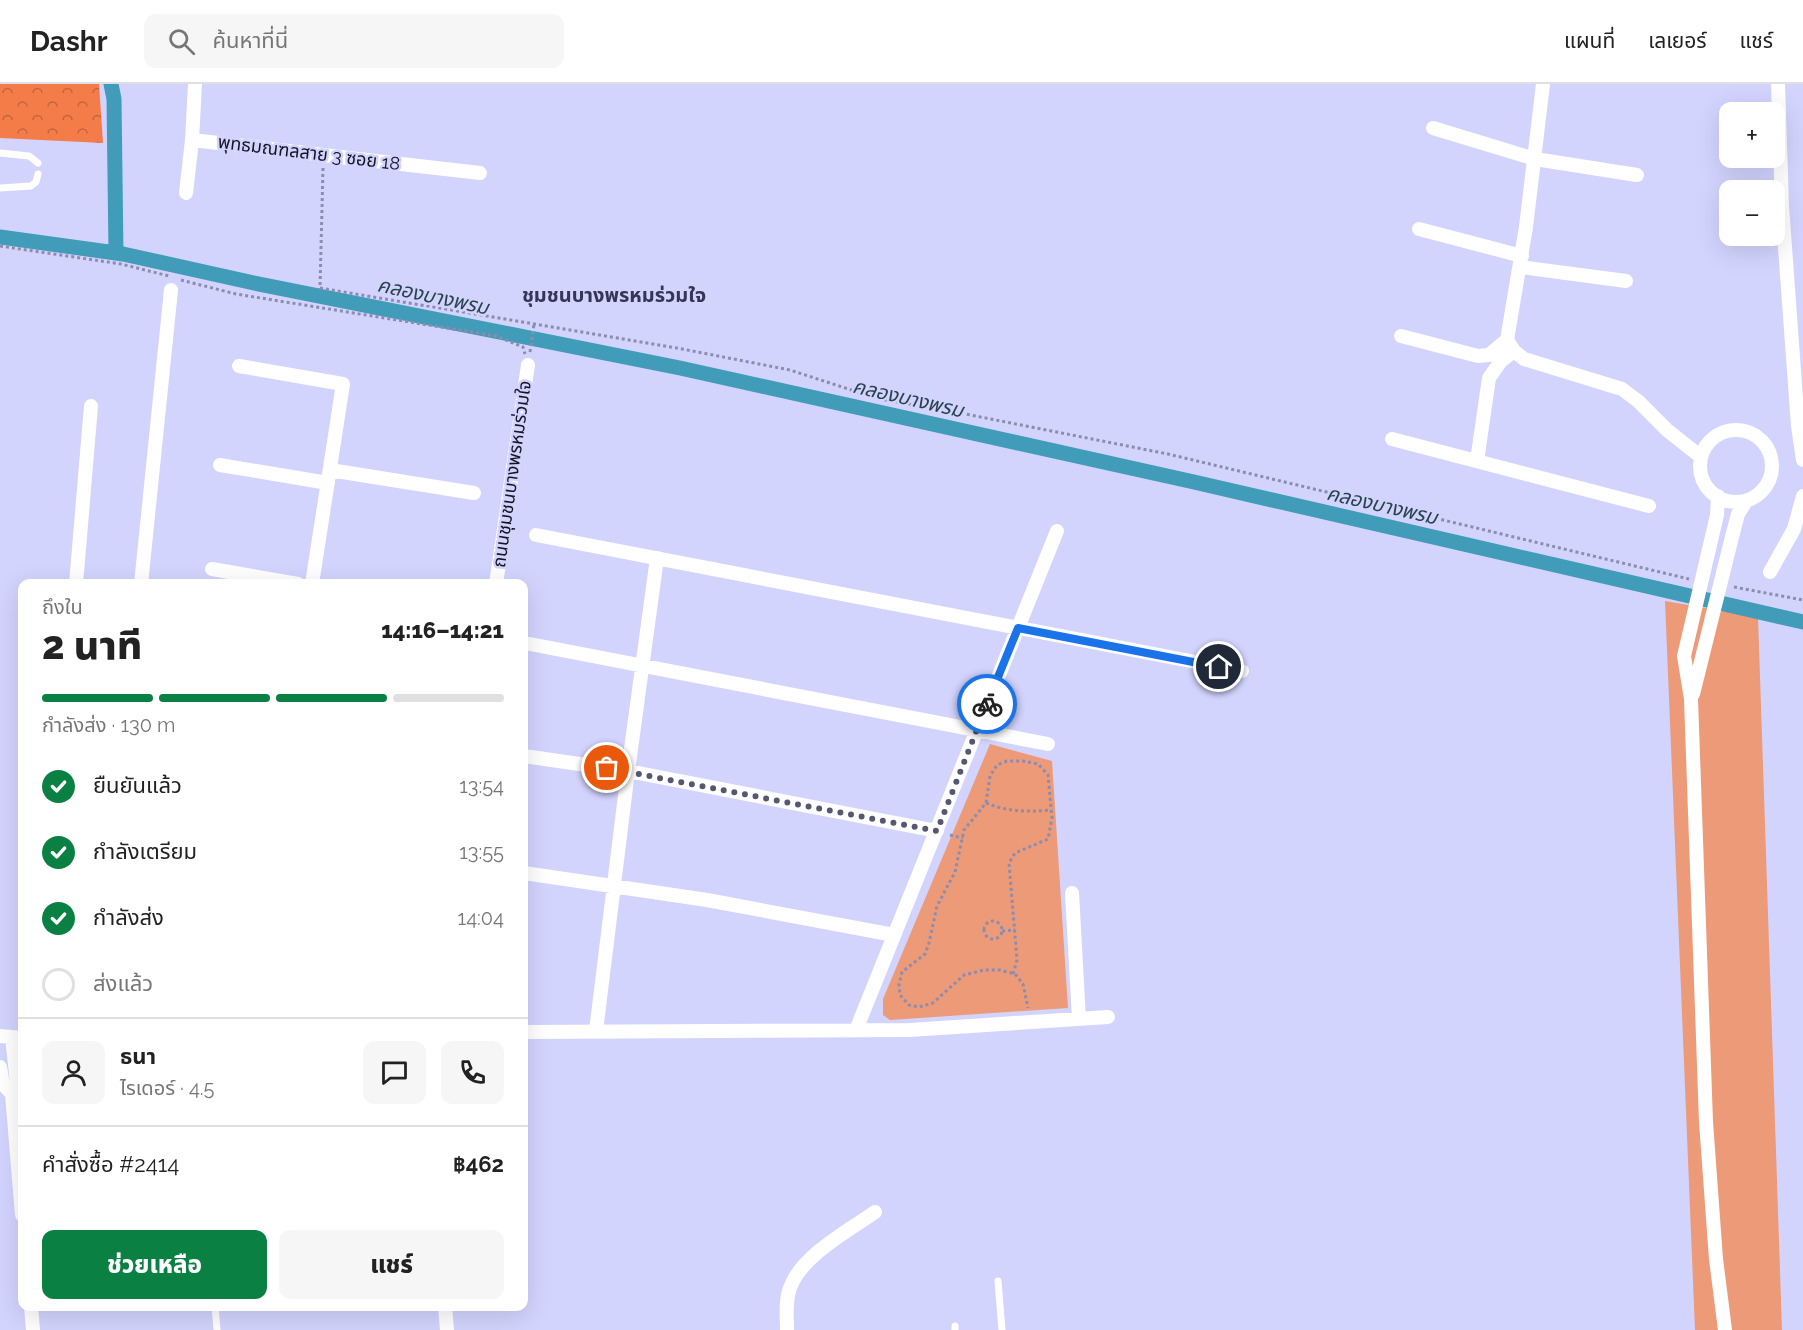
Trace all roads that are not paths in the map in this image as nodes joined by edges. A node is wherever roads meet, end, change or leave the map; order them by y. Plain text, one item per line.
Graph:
1 (195, 84) edge
2 (1543, 84) edge
3 (1778, 84) edge
4 (1433, 128) dead end
5 (192, 140) junction
6 (0, 153) edge
7 (1535, 159) junction
8 (38, 163) dead end
9 (38, 174) dead end
10 (480, 174) dead end
11 (1637, 175) dead end
12 (0, 188) edge
13 (186, 193) dead end
14 (1419, 229) dead end
15 (1521, 262) junction
16 (1626, 281) dead end
17 (171, 290) dead end
18 (1401, 336) dead end
19 (1510, 346) junction
20 (528, 365) dead end
21 (239, 366) dead end
22 (91, 406) dead end
23 (1392, 439) dead end
24 (1701, 457) junction
25 (1803, 460) edge
26 (1477, 461) junction
27 (220, 465) dead end
28 (329, 477) junction
29 (474, 493) dead end
30 (1718, 496) junction
31 (1803, 496) edge
32 (1747, 500) junction
33 (1649, 506) dead end
34 (1057, 531) dead end
35 (536, 535) dead end
36 (657, 558) junction
37 (212, 569) dead end
38 (1770, 572) dead end
39 (76, 579) edge
40 (142, 579) edge
41 (269, 579) edge
42 (313, 579) edge
43 (497, 579) edge
44 (1018, 628) junction
45 (530, 644) dead end
46 (642, 666) junction
47 (1242, 671) dead end
48 (1691, 699) junction
49 (977, 730) junction
50 (1048, 744) dead end
51 (528, 757) edge
52 (628, 771) junction
53 (937, 831) junction
54 (528, 874) edge
55 (614, 886) junction
56 (1072, 893) dead end
57 (894, 935) junction
58 (1108, 1017) dead end
59 (1079, 1019) junction
60 (856, 1030) junction
61 (596, 1031) junction
62 (528, 1032) edge
63 (11, 1037) edge
64 (0, 1067) edge
65 (12, 1094) junction
66 (18, 1167) edge
67 (875, 1212) dead end
68 (998, 1281) dead end
69 (31, 1311) edge
70 (215, 1311) edge
71 (445, 1311) edge
72 (33, 1330) edge
73 (217, 1330) edge
74 (447, 1330) edge
75 (787, 1330) edge
76 (1002, 1330) edge
77 (1725, 1330) edge

1 - 5 street, พุทธมณฑลสาย 3 ซอย 18
2 - 7 street
3 - 25 street
4 - 7 street
5 - 10 street, พุทธมณฑลสาย 3 ซอย 18
5 - 13 street
6 - 8 lane
7 - 11 street
7 - 15 street
9 - 12 lane
14 - 15 street
15 - 16 street
15 - 19 street
17 - 40 street
18 - 19 street
19 - 24 street
19 - 26 street
20 - 43 street, ถนนชุมชนบางพรหมร่วมใจ
21 - 28 street
22 - 39 street
23 - 26 street
24 - 30 street
24 - 32 street
26 - 33 street
27 - 28 street
28 - 29 street
28 - 42 street
30 - 32 street
30 - 48 street
31 - 38 street
32 - 48 street
34 - 44 street
35 - 36 street
36 - 44 street
36 - 46 street
37 - 41 street
44 - 47 street
44 - 49 street
45 - 46 street
46 - 49 street
46 - 52 street
48 - 77 street
49 - 50 street
49 - 53 street
51 - 52 street
52 - 53 street
52 - 55 street
53 - 57 street
54 - 55 street
55 - 57 street
55 - 61 street
56 - 59 street
57 - 60 street
58 - 59 street
59 - 60 street
60 - 61 street
61 - 62 street
63 - 65 street
64 - 65 street
65 - 66 street
67 - 75 street
68 - 76 lane
69 - 72 street
70 - 73 lane
71 - 74 street

